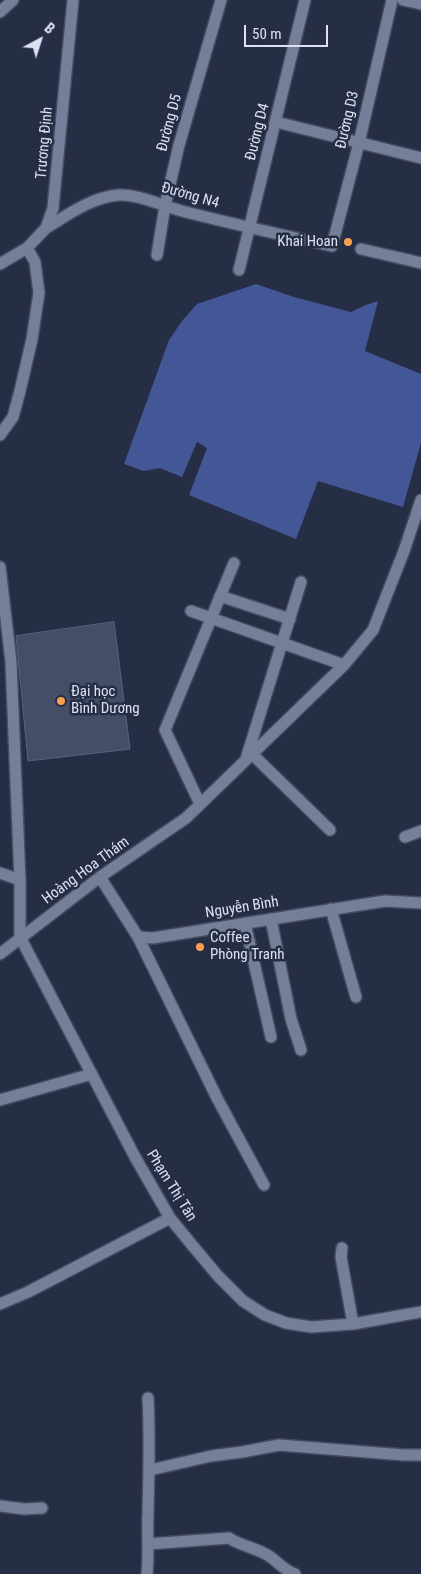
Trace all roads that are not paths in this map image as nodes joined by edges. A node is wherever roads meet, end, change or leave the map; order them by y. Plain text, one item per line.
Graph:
1 (13, 0) edge
2 (73, 0) edge
3 (220, 0) edge
4 (305, 0) edge
5 (392, 0) edge
6 (403, 0) edge
7 (421, 4) edge
8 (0, 12) edge
9 (276, 122) junction
10 (358, 143) junction
11 (421, 158) edge
12 (165, 206) junction
13 (46, 228) junction
14 (250, 228) junction
15 (332, 246) joint
16 (27, 248) junction
17 (361, 249) dead end
18 (157, 255) dead end
19 (421, 263) edge
20 (0, 264) edge
21 (239, 270) dead end
22 (0, 436) edge
23 (421, 500) edge
24 (234, 563) dead end
25 (0, 567) edge
26 (302, 582) dead end
27 (220, 596) junction
28 (2, 600) edge
29 (191, 611) dead end
30 (211, 618) junction
31 (290, 619) junction
32 (282, 644) junction
33 (344, 665) junction
34 (249, 757) junction
35 (200, 804) junction
36 (330, 830) dead end
37 (421, 831) edge
38 (405, 838) dead end
39 (0, 873) edge
40 (100, 877) junction
41 (20, 880) junction
42 (421, 903) edge
43 (331, 909) junction
44 (271, 919) junction
45 (245, 923) junction
46 (20, 937) junction
47 (138, 937) junction
48 (0, 954) edge
49 (356, 997) dead end
50 (271, 1037) dead end
51 (300, 1050) dead end
52 (92, 1074) junction
53 (0, 1100) edge
54 (264, 1185) dead end
55 (170, 1218) junction
56 (342, 1248) dead end
57 (0, 1304) edge
58 (421, 1312) edge
59 (353, 1324) junction
60 (148, 1398) dead end
61 (421, 1455) edge
62 (150, 1470) junction
63 (0, 1506) edge
64 (42, 1508) dead end
65 (148, 1544) junction
66 (147, 1574) edge
67 (296, 1574) edge

1 - 8 street
2 - 13 street, Trương Định
3 - 12 street, Đường D5
4 - 9 street, Đường D4
5 - 10 street, Đường D3
6 - 7 street
9 - 10 street
9 - 14 street, Đường D4
10 - 11 street
10 - 15 street, Đường D3
12 - 13 street, Đường N4
12 - 14 street, Đường N4
12 - 18 street, Đường D5
13 - 16 street, Trương Định
14 - 15 street, Đường N4
14 - 21 street, Đường D4
16 - 20 street, Trương Định
16 - 22 street
17 - 19 street
23 - 33 street, Hoàng Hoa Thám
24 - 27 street
25 - 28 street, Hoàng Hoa Thám
26 - 31 street
27 - 30 street
27 - 31 street
28 - 41 street, Hoàng Hoa Thám
29 - 30 street
30 - 32 street
30 - 35 street
31 - 32 street
32 - 33 street
32 - 34 street
33 - 34 street, Hoàng Hoa Thám
34 - 35 street, Hoàng Hoa Thám
34 - 36 street
35 - 40 street, Hoàng Hoa Thám
37 - 38 street
39 - 41 street
40 - 46 street, Hoàng Hoa Thám
40 - 47 street
41 - 46 street, Hoàng Hoa Thám
42 - 43 street, Nguyễn Bình
43 - 44 street, Nguyễn Bình
43 - 49 street
44 - 45 street, Nguyễn Bình
44 - 51 street
45 - 47 street, Nguyễn Bình
45 - 50 street
46 - 48 street, Hoàng Hoa Thám
46 - 52 street, Phạm Thị Tân
47 - 54 street
52 - 53 street
52 - 55 street, Phạm Thị Tân
55 - 57 street
55 - 59 street, Phạm Thị Tân
56 - 59 street
58 - 59 street, Phạm Thị Tân
60 - 62 street
61 - 62 street
62 - 65 street
63 - 64 street
65 - 66 street
65 - 67 street

